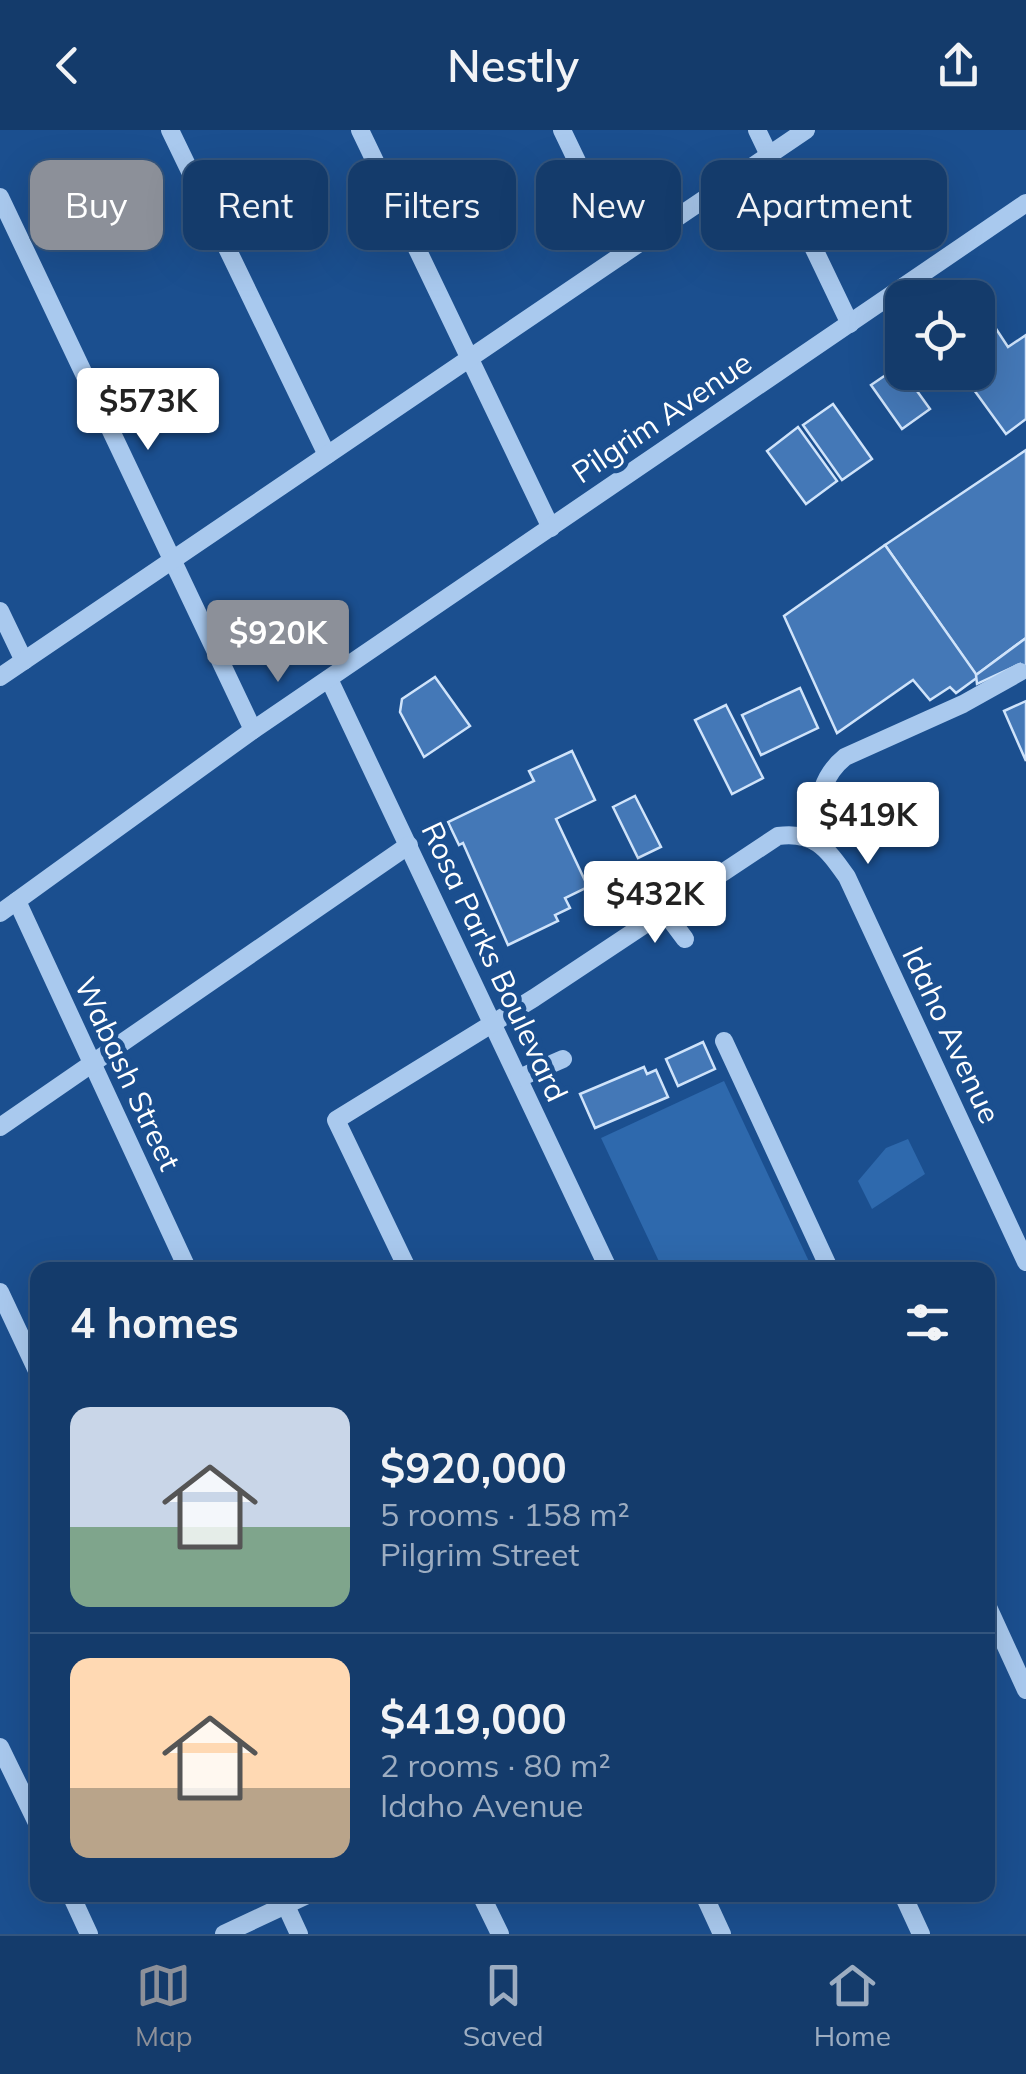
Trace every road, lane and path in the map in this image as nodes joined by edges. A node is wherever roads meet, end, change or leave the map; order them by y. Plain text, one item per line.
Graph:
1 (170, 130) edge
2 (360, 130) edge
3 (562, 130) edge
4 (757, 130) edge
5 (806, 130) edge
6 (769, 156) junction
7 (0, 197) edge
8 (1026, 203) edge
9 (622, 255) junction
10 (850, 324) junction
11 (469, 359) junction
12 (327, 455) junction
13 (550, 528) junction
14 (172, 560) junction
15 (0, 611) edge
16 (24, 661) junction
17 (1020, 672) dead end
18 (0, 677) edge
19 (329, 679) junction
20 (253, 730) junction
21 (815, 838) junction
22 (409, 845) junction
23 (17, 902) junction
24 (0, 912) edge
25 (664, 912) junction
26 (685, 939) dead end
27 (492, 1022) junction
28 (724, 1041) dead end
29 (563, 1059) dead end
30 (92, 1065) junction
31 (519, 1078) junction
32 (0, 1127) edge
33 (184, 1262) edge
34 (404, 1262) edge
35 (605, 1262) edge
36 (826, 1262) edge
37 (1026, 1262) edge
38 (0, 1292) edge
39 (30, 1355) edge
40 (995, 1622) edge
41 (1026, 1690) edge
42 (0, 1746) edge
43 (30, 1809) edge
44 (73, 1902) edge
45 (280, 1902) edge
46 (284, 1902) edge
47 (484, 1902) edge
48 (707, 1902) edge
49 (906, 1902) edge
50 (89, 1934) edge
51 (224, 1934) edge
52 (299, 1934) edge
53 (500, 1934) edge
54 (722, 1934) edge
55 (921, 1934) edge

1 - 12 street
2 - 11 street
3 - 9 street
4 - 6 street
5 - 6 street
6 - 9 street
6 - 10 street
7 - 14 street
8 - 10 street, Pilgrim Avenue
9 - 11 street
10 - 13 street, Pilgrim Avenue
11 - 12 street
11 - 13 street
12 - 14 street
13 - 19 street, Pilgrim Avenue
14 - 16 street
14 - 20 street
15 - 16 street
16 - 18 street
17 - 21 street
19 - 20 street, Pilgrim Avenue
19 - 22 street, Rosa Parks Boulevard
20 - 23 street
21 - 25 street
21 - 37 street, Idaho Avenue
22 - 27 street, Rosa Parks Boulevard
22 - 30 street
23 - 24 street
23 - 30 street, Wabash Street
25 - 26 street
25 - 27 street
27 - 31 street, Rosa Parks Boulevard
27 - 34 street
28 - 36 street
29 - 31 street
30 - 32 street
30 - 33 street, Wabash Street
31 - 35 street, Rosa Parks Boulevard
38 - 39 street
40 - 41 street
42 - 43 street
44 - 50 street
45 - 51 street
46 - 52 street
47 - 53 street
48 - 54 street
49 - 55 street

